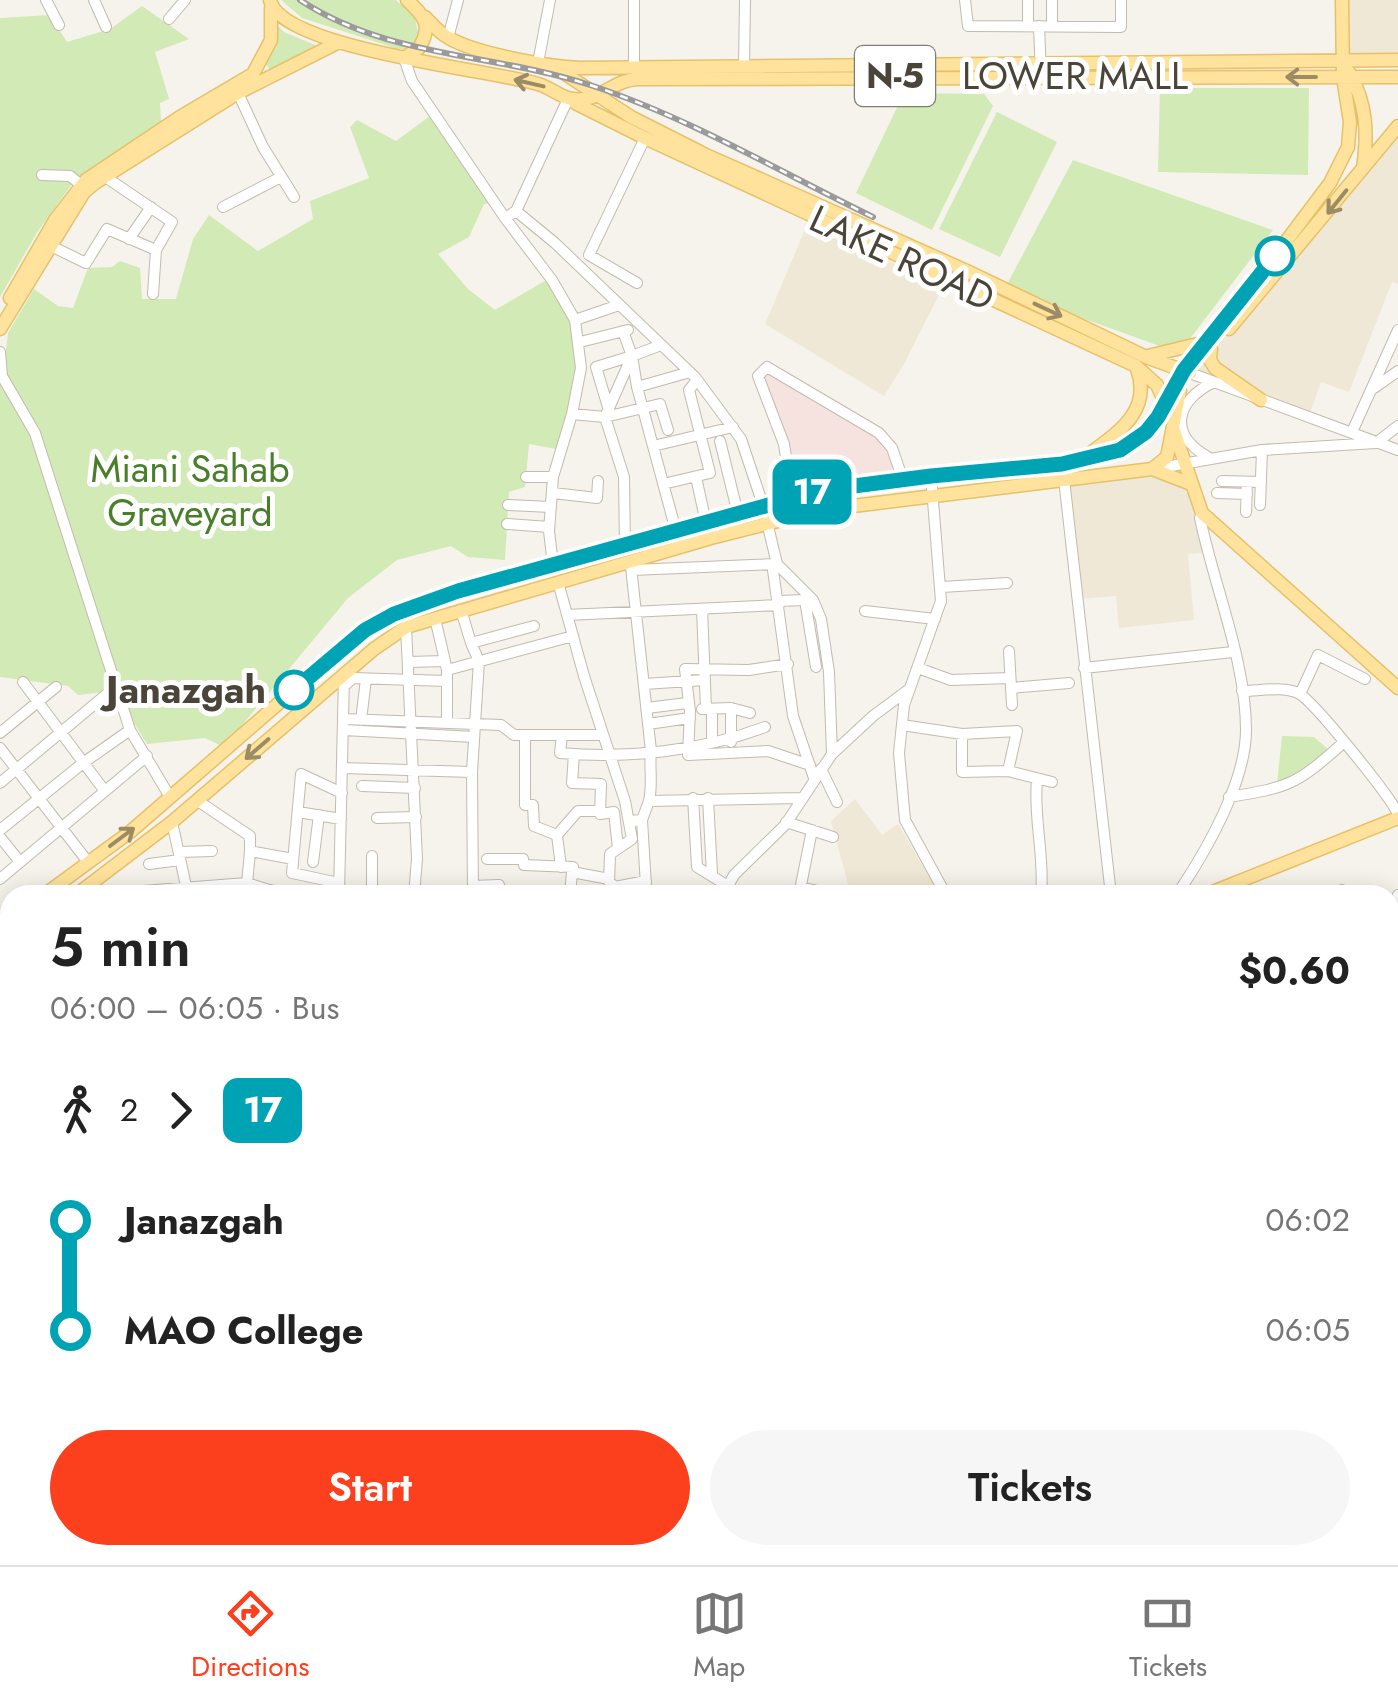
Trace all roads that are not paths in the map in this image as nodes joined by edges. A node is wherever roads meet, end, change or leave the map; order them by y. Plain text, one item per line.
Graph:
1 (46, 0) edge
2 (94, 0) edge
3 (185, 0) edge
4 (406, 0) edge
5 (443, 0) edge
6 (458, 0) edge
7 (550, 0) edge
8 (634, 0) edge
9 (745, 0) edge
10 (966, 0) edge
11 (1028, 0) edge
12 (1052, 0) edge
13 (1121, 0) edge
14 (1342, 0) edge
15 (268, 3) edge
16 (425, 17) junction
17 (454, 17) junction
18 (170, 18) dead end
19 (59, 25) dead end
20 (1033, 26) junction
21 (1052, 26) junction
22 (106, 27) dead end
23 (453, 41) junction
24 (339, 42) junction
25 (404, 58) junction
26 (1398, 60) edge
27 (1342, 62) junction
28 (538, 63) junction
29 (744, 66) junction
30 (554, 67) junction
31 (634, 67) junction
32 (1040, 69) junction
33 (1348, 77) junction
34 (1398, 77) edge
35 (238, 93) junction
36 (598, 95) junction
37 (568, 99) junction
38 (1398, 126) edge
39 (645, 138) junction
40 (1363, 170) junction
41 (42, 175) dead end
42 (104, 176) junction
43 (281, 177) junction
44 (81, 185) junction
45 (294, 197) dead end
46 (223, 206) dead end
47 (152, 207) junction
48 (516, 211) junction
49 (505, 218) junction
50 (129, 240) junction
51 (51, 246) junction
52 (156, 250) junction
53 (637, 283) dead end
54 (153, 294) dead end
55 (619, 305) junction
56 (0, 313) edge
57 (576, 320) junction
58 (640, 325) junction
59 (0, 329) edge
60 (1398, 330) edge
61 (623, 331) junction
62 (580, 342) junction
63 (662, 345) junction
64 (1210, 345) junction
65 (0, 352) edge
66 (632, 356) junction
67 (1141, 361) junction
68 (1398, 371) edge
69 (1187, 372) junction
70 (694, 376) junction
71 (1214, 382) junction
72 (1373, 389) junction
73 (638, 390) junction
74 (615, 396) junction
75 (1261, 400) junction
76 (1167, 402) junction
77 (642, 408) junction
78 (607, 412) junction
79 (572, 414) junction
80 (1324, 421) junction
81 (1172, 422) junction
82 (1398, 426) edge
83 (734, 427) junction
84 (668, 430) dead end
85 (1352, 432) junction
86 (700, 435) junction
87 (720, 441) dead end
88 (1376, 443) junction
89 (1322, 445) junction
90 (653, 446) junction
91 (1262, 450) junction
92 (1398, 450) edge
93 (1209, 457) junction
94 (1079, 461) junction
95 (1186, 462) junction
96 (1152, 470) junction
97 (526, 476) dead end
98 (931, 476) junction
99 (553, 477) junction
100 (696, 477) junction
101 (1064, 479) junction
102 (903, 480) junction
103 (598, 481) dead end
104 (1261, 482) junction
105 (663, 484) junction
106 (1192, 484) junction
107 (1219, 487) dead end
108 (1247, 488) junction
109 (553, 493) junction
110 (933, 495) junction
111 (792, 497) junction
112 (763, 505) junction
113 (1260, 505) dead end
114 (508, 506) dead end
115 (551, 508) junction
116 (1200, 510) junction
117 (1246, 512) dead end
118 (738, 514) junction
119 (767, 522) junction
120 (706, 523) junction
121 (507, 524) dead end
122 (549, 527) junction
123 (676, 532) junction
124 (625, 546) junction
125 (777, 564) junction
126 (553, 565) junction
127 (630, 566) junction
128 (558, 582) junction
129 (1007, 583) dead end
130 (942, 587) junction
131 (779, 603) junction
132 (415, 604) junction
133 (702, 609) junction
134 (461, 610) junction
135 (634, 610) junction
136 (865, 611) dead end
137 (567, 615) junction
138 (435, 618) junction
139 (935, 620) junction
140 (413, 625) junction
141 (534, 626) dead end
142 (573, 636) junction
143 (471, 643) junction
144 (1009, 651) dead end
145 (1234, 652) junction
146 (478, 661) junction
147 (408, 662) junction
148 (788, 664) junction
149 (816, 667) dead end
150 (918, 668) junction
151 (1084, 668) junction
152 (446, 671) junction
153 (704, 674) junction
154 (366, 679) junction
155 (1364, 679) dead end
156 (344, 680) junction
157 (409, 680) junction
158 (684, 681) junction
159 (22, 682) dead end
160 (1010, 683) junction
161 (1070, 683) dead end
162 (644, 684) junction
163 (56, 687) dead end
164 (114, 688) junction
165 (1398, 688) edge
166 (910, 690) junction
167 (1242, 692) junction
168 (1300, 694) junction
169 (38, 702) junction
170 (1012, 705) dead end
171 (647, 708) junction
172 (732, 708) junction
173 (709, 709) junction
174 (689, 710) junction
175 (750, 713) dead end
176 (362, 720) junction
177 (447, 723) junction
178 (648, 724) junction
179 (902, 724) junction
180 (344, 725) junction
181 (765, 727) dead end
182 (412, 728) junction
183 (130, 730) junction
184 (474, 730) junction
185 (0, 733) edge
186 (60, 734) junction
187 (962, 734) junction
188 (525, 736) junction
189 (562, 736) junction
190 (603, 736) junction
191 (731, 740) junction
192 (712, 743) junction
193 (1342, 743) junction
194 (688, 746) junction
195 (0, 748) edge
196 (652, 751) junction
197 (574, 754) junction
198 (731, 754) junction
199 (832, 754) junction
200 (147, 756) junction
201 (610, 757) junction
202 (83, 763) junction
203 (343, 768) junction
204 (16, 769) junction
205 (414, 770) junction
206 (815, 771) junction
207 (1008, 771) junction
208 (472, 772) junction
209 (1038, 779) junction
210 (1052, 782) dead end
211 (0, 783) edge
212 (362, 786) dead end
213 (414, 788) junction
214 (104, 790) junction
215 (342, 794) junction
216 (170, 797) junction
217 (1229, 797) junction
218 (39, 798) junction
219 (693, 798) junction
220 (708, 798) junction
221 (801, 798) junction
222 (198, 800) junction
223 (649, 801) junction
224 (838, 802) dead end
225 (600, 811) junction
226 (298, 812) junction
227 (319, 815) junction
228 (1398, 816) edge
229 (416, 817) junction
230 (377, 818) dead end
231 (341, 819) junction
232 (642, 820) junction
233 (629, 821) junction
234 (172, 822) junction
235 (786, 822) junction
236 (61, 827) junction
237 (812, 830) junction
238 (0, 834) edge
239 (557, 834) junction
240 (832, 837) dead end
241 (212, 851) dead end
242 (250, 851) junction
243 (614, 851) junction
244 (179, 856) junction
245 (372, 856) dead end
246 (487, 858) dead end
247 (294, 859) junction
248 (20, 862) junction
249 (88, 862) junction
250 (313, 862) dead end
251 (148, 864) dead end
252 (567, 870) junction
253 (712, 874) junction
254 (0, 879) edge
255 (612, 883) junction
256 (57, 885) edge
257 (89, 885) edge
258 (186, 885) edge
259 (246, 885) edge
260 (326, 885) edge
261 (339, 885) edge
262 (372, 885) edge
263 (415, 885) edge
264 (473, 885) edge
265 (569, 885) edge
266 (614, 885) edge
267 (721, 885) edge
268 (728, 885) edge
269 (801, 885) edge
270 (940, 885) edge
271 (1041, 885) edge
272 (1110, 885) edge
273 (1183, 885) edge
274 (1229, 885) edge

1 - 19 street
2 - 22 street
3 - 18 street
4 - 16 main road, N-5
5 - 17 street
6 - 17 street
7 - 28 street
8 - 31 street
9 - 29 street
10 - 20 street
11 - 20 street
12 - 21 street
13 - 21 street
14 - 27 main road
15 - 24 main road, N-5
15 - 44 main road
16 - 23 main road, N-5
16 - 25 main road
17 - 23 street
20 - 21 street
20 - 32 street
23 - 28 main road, LOWER MALL / N-5
24 - 25 main road, N-5
24 - 35 main road
37 -> 25 main road, LOWER MALL / N-5
25 - 49 street
26 - 27 main road, LOWER MALL / N-5
27 - 32 main road, LOWER MALL / N-5
27 - 33 main road
28 - 30 main road, LOWER MALL / N-5
29 - 31 main road, LOWER MALL / N-5
29 - 32 main road, LOWER MALL / N-5
30 - 31 main road, LOWER MALL / N-5
30 - 36 main road
33 -> 32 main road, LOWER MALL / N-5
32 - 36 main road, LOWER MALL / N-5
33 - 34 main road, LOWER MALL / N-5
33 - 40 main road
33 - 64 main road
35 - 42 main road
35 - 43 street
36 - 37 main road, LOWER MALL / N-5
36 -> 67 main road
37 - 39 main road, LAKE ROAD
37 - 48 street
38 - 40 main road
39 - 53 street
39 - 67 main road, LAKE ROAD
40 -> 64 main road
41 - 44 street
42 - 47 street
42 - 51 main road
43 - 45 street
43 - 46 street
44 - 56 main road
47 - 50 street
47 - 52 street
48 - 49 street
48 - 55 street
49 - 57 street
50 - 51 street
50 - 52 street
51 - 59 main road
52 - 54 street
55 - 57 street
55 - 58 street
57 - 62 street
58 - 61 street
58 - 63 street
60 - 72 street
61 - 62 street
61 - 66 street
62 - 79 street
63 - 66 street
63 - 70 street
64 - 67 main road
64 - 69 main road
64 - 75 main road
65 - 164 street
66 - 73 street
66 - 74 street
66 - 78 street
67 - 69 main road
67 - 76 main road, LAKE ROAD
67 - 94 main road
68 - 72 street
69 - 71 street
69 - 76 main road
69 - 81 main road
70 - 73 street
70 - 83 street
70 - 86 street
71 - 75 street
71 - 93 street
72 - 85 street
73 - 74 street
73 - 77 street
74 - 78 street
75 - 80 street
76 - 81 main road, LAKE ROAD
76 - 94 main road
77 - 78 street
77 - 84 street
77 - 90 street
78 - 79 street
78 - 124 street
79 - 99 street
80 - 85 street
80 - 89 street
81 - 95 main road, LAKE ROAD
81 - 96 main road
82 - 88 street
83 - 86 street
83 - 112 street
85 - 88 street
86 - 90 street
86 - 100 street
87 - 118 street
88 - 89 street
88 - 92 street
89 - 91 street
90 - 105 street
91 - 93 street
91 - 104 street
93 - 95 street
94 - 98 main road
95 - 96 street
95 - 106 main road, LAKE ROAD
96 - 101 main road
96 - 106 main road
97 - 99 street
98 - 102 main road
98 - 110 street
99 - 109 street
100 - 105 street
100 - 120 street
101 - 110 main road
101 - 151 street
102 - 111 main road
102 - 111 street
103 - 109 street
104 - 108 street
104 - 113 street
105 - 123 street
106 - 116 main road, LAKE ROAD
107 - 108 street
108 - 117 street
109 - 115 street
110 - 119 main road
110 - 130 street
111 - 112 main road
112 - 118 main road
114 - 115 street
115 - 122 street
116 - 145 street
116 - 165 main road
118 - 120 main road
119 - 125 street
119 - 127 main road
120 - 123 main road
121 - 122 street
122 - 126 street
123 - 124 main road
124 - 126 main road
125 - 127 street
125 - 131 street
125 - 199 street
126 - 132 main road
127 - 128 main road
127 - 135 street
128 - 134 main road
128 - 137 street
129 - 130 street
130 - 139 street
131 - 133 street
131 - 148 street
131 - 149 street
132 - 140 main road
132 - 216 main road
133 - 135 street
133 - 153 street
134 - 138 main road
134 - 143 street
135 - 137 street
135 - 162 street
136 - 139 street
137 - 142 street
138 - 140 main road
138 - 152 street
139 - 150 street
140 - 147 street
140 - 156 main road
141 - 143 street
142 - 146 street
142 - 190 street
143 - 146 street
144 - 160 street
145 - 151 street
145 - 167 street
146 - 152 street
146 - 184 street
147 - 152 street
147 - 157 street
148 - 153 street
148 - 206 street
150 - 160 street
150 - 166 street
151 - 272 street
152 - 157 street
152 - 177 street
153 - 158 street
153 - 173 street
154 - 156 street
154 - 157 street
154 - 176 street
155 - 168 street
156 - 180 street
156 -> 222 main road
157 - 182 street
158 - 162 street
158 - 174 street
159 - 169 street
160 - 161 street
160 - 170 street
162 - 171 street
163 - 169 street
164 - 183 street
164 - 186 street
166 - 179 street
166 - 199 street
167 - 168 street
167 - 217 street
168 - 193 street
169 - 185 street
169 - 186 street
171 - 174 street
171 - 178 street
172 - 173 street
172 - 175 street
172 - 191 street
173 - 174 street
173 - 192 street
174 - 178 street
174 - 194 street
176 - 180 street
176 - 182 street
177 - 182 street
177 - 184 street
178 - 196 street
179 - 187 street
179 - 270 street
180 - 182 street
180 - 203 street
181 - 191 street
182 - 184 street
182 - 205 street
183 - 200 street
183 - 202 street
184 - 188 street
184 - 208 street
186 - 202 street
186 - 204 street
187 - 207 street
187 - 207 street
188 - 189 street
188 - 239 street
189 - 190 street
189 - 197 street
190 - 201 street
191 - 192 street
191 - 198 street
192 - 194 street
193 - 217 street
193 - 228 street
194 - 196 street
194 - 198 street
195 - 204 street
196 - 201 street
196 - 223 street
197 - 201 street
197 - 225 street
198 - 206 street
199 - 206 street
200 - 214 street
200 - 216 street
201 - 233 street
202 - 214 street
202 - 218 street
203 - 205 street
203 - 215 street
204 - 211 street
204 - 218 street
205 - 208 street
205 - 213 street
206 - 221 street
206 - 224 street
207 - 209 street
208 - 264 street
209 - 210 street
209 - 271 street
212 - 213 street
213 - 229 street
214 - 236 street
215 - 226 street
215 - 231 street
249 -> 216 main road
217 - 273 street
218 - 236 street
218 - 238 street
219 - 220 street
219 - 223 street
219 - 253 street
220 - 221 street
220 - 253 street
221 - 235 street
222 - 234 main road
222 - 242 street
223 - 232 street
225 - 239 street
225 - 243 street
226 - 227 street
226 - 247 street
227 - 231 street
227 - 250 street
228 - 274 main road
229 - 230 street
229 - 263 street
231 - 261 street
232 - 233 street
232 - 255 street
233 - 243 street
234 - 244 street
234 - 257 main road
235 - 237 street
235 - 268 street
236 - 248 street
236 - 249 street
237 - 240 street
237 - 269 street
238 - 248 street
239 - 252 street
241 - 244 street
242 - 247 street
242 - 259 street
243 - 255 street
244 - 251 street
244 - 258 street
245 - 262 street
246 - 252 street
247 - 260 street
248 - 254 street
249 - 256 main road
252 - 255 street
252 - 265 street
253 - 267 street
255 - 266 street

